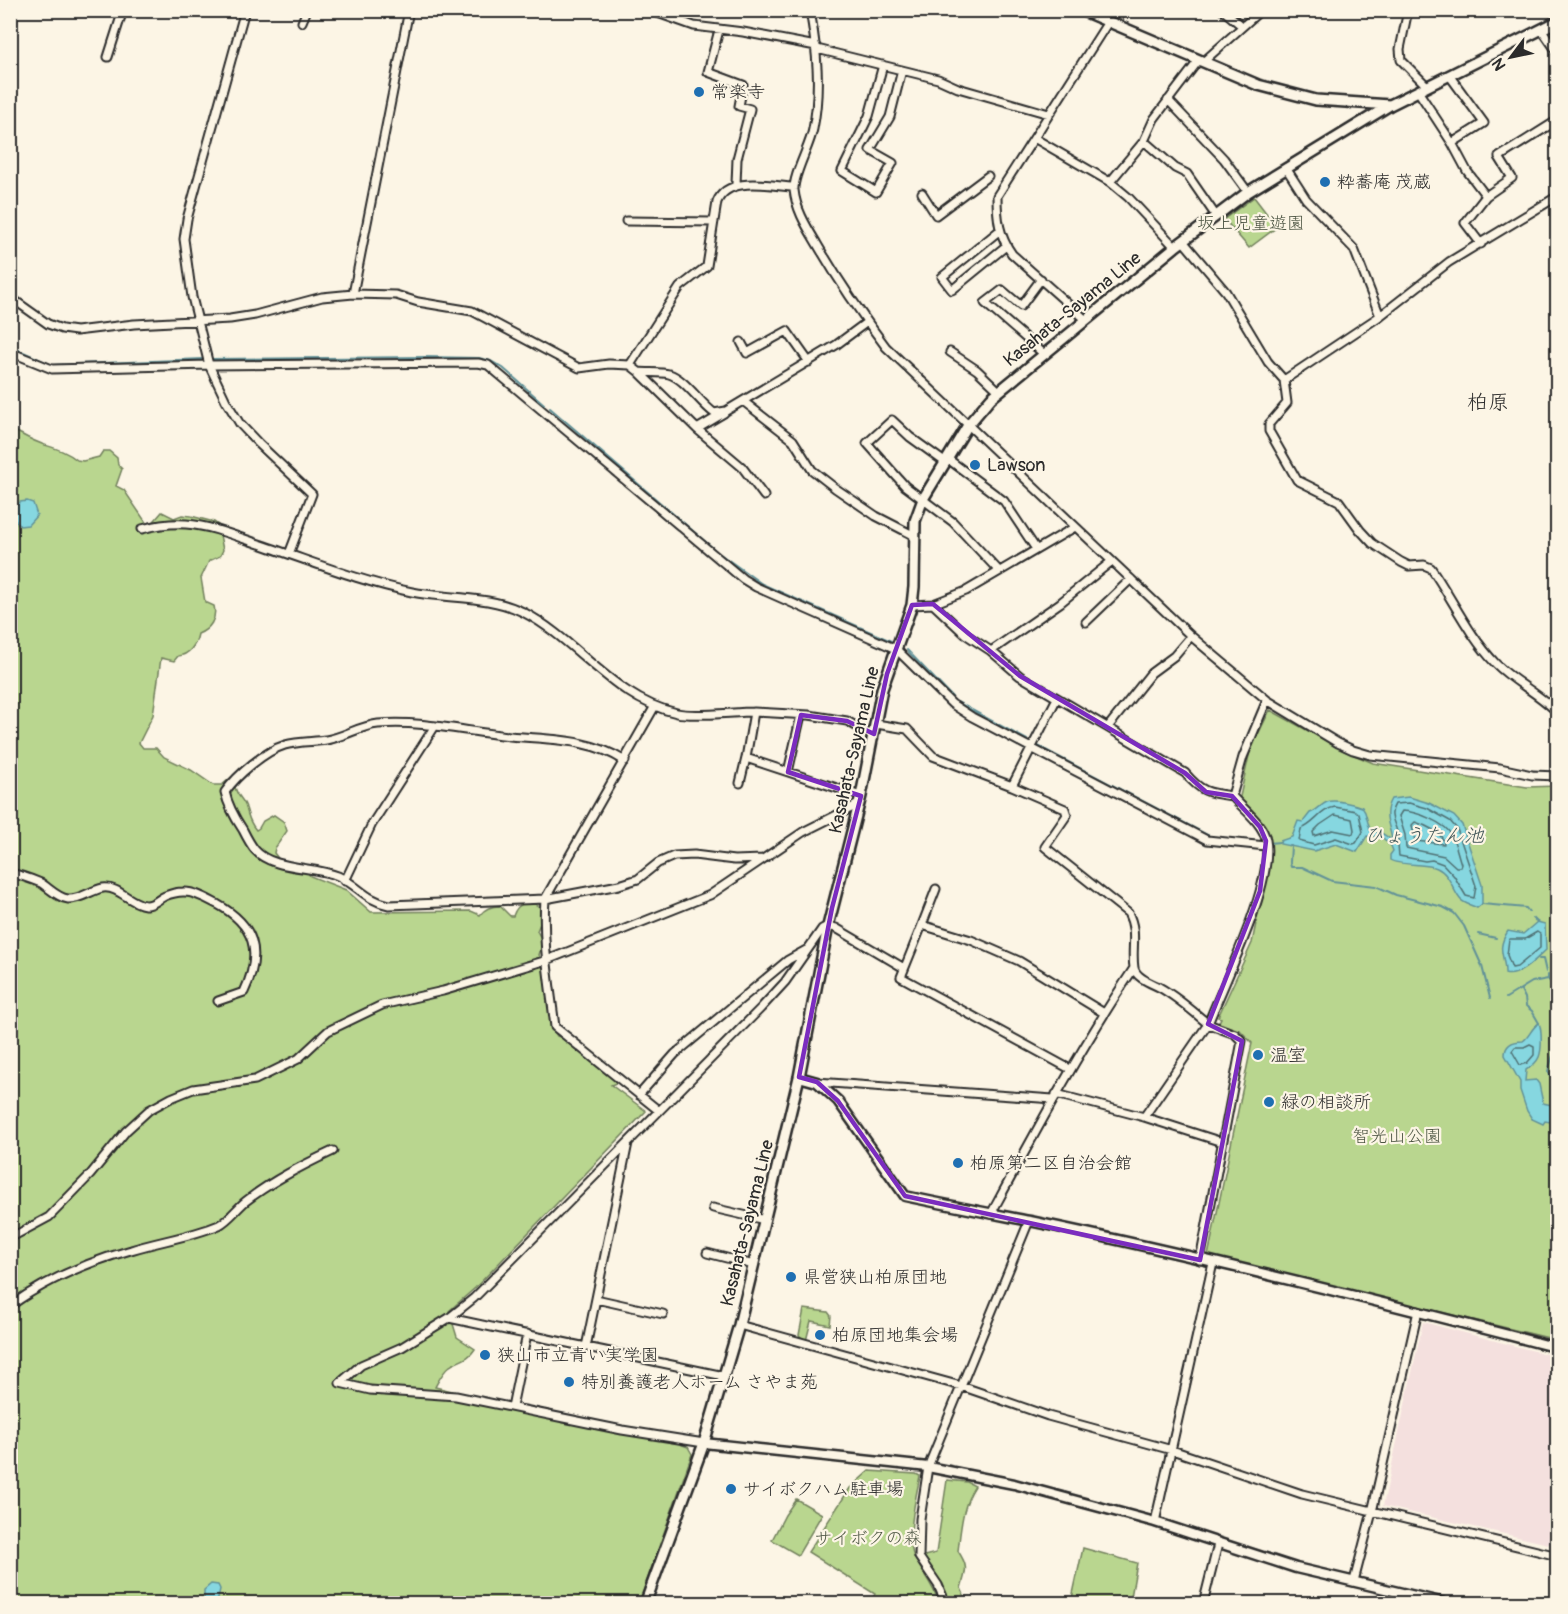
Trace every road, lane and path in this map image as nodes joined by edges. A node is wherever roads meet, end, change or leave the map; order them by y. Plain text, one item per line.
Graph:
1 (123, 10) edge
2 (245, 10) edge
3 (307, 10) edge
4 (409, 10) edge
5 (649, 10) edge
6 (810, 10) edge
7 (1081, 10) edge
8 (1110, 10) edge
9 (1222, 10) edge
10 (1408, 10) edge
11 (1258, 12) edge
12 (1107, 21) junction
13 (1557, 21) edge
14 (303, 22) dead end
15 (1242, 26) junction
16 (719, 30) junction
17 (1542, 30) junction
18 (816, 47) junction
19 (1557, 53) edge
20 (108, 57) dead end
21 (1201, 61) junction
22 (883, 66) junction
23 (902, 70) junction
24 (1449, 75) junction
25 (1422, 88) junction
26 (1168, 100) junction
27 (1390, 105) junction
28 (1049, 114) junction
29 (1557, 120) edge
30 (1034, 138) junction
31 (1144, 141) junction
32 (1452, 143) junction
33 (1286, 168) junction
34 (988, 176) dead end
35 (1110, 182) junction
36 (736, 184) junction
37 (794, 187) junction
38 (1248, 192) junction
39 (922, 193) dead end
40 (1557, 195) edge
41 (1486, 196) junction
42 (1216, 216) junction
43 (626, 221) dead end
44 (714, 222) junction
45 (1000, 230) junction
46 (1179, 244) junction
47 (1481, 244) junction
48 (1006, 246) junction
49 (1041, 279) junction
50 (353, 294) junction
51 (10, 297) edge
52 (1380, 316) junction
53 (1085, 319) junction
54 (198, 320) junction
55 (867, 322) junction
56 (741, 342) dead end
57 (10, 352) edge
58 (950, 352) dead end
59 (1044, 354) junction
60 (809, 362) junction
61 (209, 365) junction
62 (630, 365) junction
63 (639, 372) junction
64 (1284, 380) junction
65 (999, 390) junction
66 (743, 401) junction
67 (726, 411) junction
68 (968, 425) junction
69 (698, 429) junction
70 (947, 461) junction
71 (764, 496) dead end
72 (923, 499) junction
73 (1075, 527) junction
74 (142, 528) dead end
75 (913, 535) junction
76 (1036, 549) junction
77 (289, 554) junction
78 (1112, 561) junction
79 (999, 571) junction
80 (1131, 579) junction
81 (933, 604) junction
82 (912, 605) junction
83 (1086, 622) dead end
84 (1191, 636) junction
85 (896, 649) junction
86 (991, 651) junction
87 (1057, 698) junction
88 (1267, 700) junction
89 (655, 706) junction
90 (754, 712) junction
91 (1557, 713) edge
92 (801, 715) junction
93 (876, 724) junction
94 (435, 726) junction
95 (1107, 727) junction
96 (873, 736) junction
97 (1031, 749) junction
98 (746, 758) junction
99 (625, 761) junction
100 (788, 772) junction
101 (1557, 776) edge
102 (740, 783) dead end
103 (1012, 786) junction
104 (1232, 796) junction
105 (860, 800) junction
106 (1266, 843) junction
107 (763, 859) junction
108 (10, 873) edge
109 (345, 880) junction
110 (936, 889) dead end
111 (545, 899) junction
112 (922, 925) junction
113 (828, 926) junction
114 (808, 948) junction
115 (547, 960) junction
116 (904, 968) junction
117 (1134, 969) junction
118 (218, 1001) dead end
119 (1104, 1013) junction
120 (1208, 1024) junction
121 (1070, 1069) junction
122 (799, 1077) junction
123 (817, 1082) junction
124 (639, 1095) junction
125 (1055, 1096) junction
126 (658, 1110) junction
127 (1144, 1117) junction
128 (1222, 1142) junction
129 (628, 1143) junction
130 (333, 1151) dead end
131 (713, 1208) dead end
132 (991, 1214) junction
133 (765, 1220) junction
134 (1029, 1221) junction
135 (10, 1238) edge
136 (707, 1253) dead end
137 (1200, 1260) junction
138 (1214, 1263) junction
139 (754, 1265) junction
140 (596, 1299) junction
141 (10, 1306) edge
142 (1418, 1311) junction
143 (663, 1314) dead end
144 (449, 1318) junction
145 (739, 1325) junction
146 (527, 1334) junction
147 (586, 1347) junction
148 (1557, 1348) edge
149 (724, 1376) junction
150 (961, 1386) junction
151 (513, 1407) junction
152 (704, 1443) junction
153 (1172, 1450) junction
154 (928, 1467) junction
155 (1372, 1512) junction
156 (1155, 1522) junction
157 (1218, 1544) junction
158 (1557, 1556) edge
159 (1354, 1581) junction
160 (1447, 1603) edge
161 (645, 1604) edge
162 (946, 1604) edge
163 (1203, 1604) edge

1 - 20 street
2 - 54 street
3 - 14 street
4 - 50 street
5 - 16 street
6 - 18 street
7 - 12 main road
8 - 12 street
9 - 15 street
10 - 25 street
11 - 15 street
12 - 21 main road
12 - 28 street
13 - 17 main road, Kasahata-Sayama Line
15 - 21 street
16 - 18 street
16 - 36 street
17 - 19 street
17 - 24 main road, Kasahata-Sayama Line
18 - 22 street
18 - 37 street
21 - 26 street
21 - 27 main road
22 - 23 street
22 - 23 street
23 - 28 street
24 - 25 main road, Kasahata-Sayama Line
24 - 32 street
25 - 27 main road, Kasahata-Sayama Line
25 - 32 street
26 - 31 street
26 - 38 street
27 - 33 main road, Kasahata-Sayama Line
28 - 30 street
29 - 41 street
30 - 35 street
30 - 45 street
31 - 35 street
31 - 42 street
32 - 41 street
33 - 38 main road, Kasahata-Sayama Line
33 - 52 street
34 - 39 street
35 - 46 street
36 - 37 street
36 - 44 street
37 - 55 street
38 - 42 main road, Kasahata-Sayama Line
40 - 47 street
41 - 47 street
42 - 46 main road, Kasahata-Sayama Line
43 - 44 street
44 - 62 street
45 - 48 street
45 - 48 street
46 - 53 main road, Kasahata-Sayama Line
46 - 64 street
47 - 52 street
48 - 49 street
49 - 53 street
49 - 59 street
50 - 54 street
50 - 62 street
51 - 54 street
52 - 64 street
53 - 59 main road, Kasahata-Sayama Line
54 - 61 street
55 - 60 street
55 - 68 street
56 - 60 street
57 - 61 street
58 - 65 street
59 - 65 main road, Kasahata-Sayama Line
60 - 66 street
61 - 77 street
61 - 85 street
62 - 63 street
63 - 67 street
63 - 69 street
64 - 91 street
65 - 68 main road, Kasahata-Sayama Line
66 - 67 street
66 - 75 street
67 - 69 street
68 - 70 main road, Kasahata-Sayama Line
68 - 73 street
69 - 71 street
70 - 72 main road, Kasahata-Sayama Line
70 - 72 street
70 - 76 street
72 - 75 main road, Kasahata-Sayama Line
72 - 79 street
73 - 76 street
73 - 78 street
74 - 77 street
75 - 82 main road, Kasahata-Sayama Line
76 - 79 street
77 - 89 street
78 - 80 street
78 - 86 street
79 - 81 street
80 - 83 street
80 - 84 street
81 - 82 street
81 - 86 street
82 - 85 main road, Kasahata-Sayama Line
84 - 88 street
84 - 95 street
85 - 93 main road, Kasahata-Sayama Line
85 - 97 street
86 - 87 street
87 - 95 street
87 - 97 street
88 - 101 street
88 - 104 street
89 - 90 street
89 - 99 street
90 - 92 street
90 - 98 street
92 - 96 street
92 - 100 street
93 - 96 main road, Kasahata-Sayama Line
93 - 103 street
94 - 99 street
94 - 109 street
94 - 109 street
95 - 104 street
96 - 105 main road, Kasahata-Sayama Line
97 - 103 street
97 - 106 street
98 - 100 street
98 - 102 street
99 - 111 street
100 - 105 street
103 - 117 street
104 - 106 street
105 - 107 street
105 - 113 main road, Kasahata-Sayama Line
106 - 120 street
107 - 111 street
107 - 115 street
108 - 118 street
109 - 111 street
110 - 112 street
111 - 115 street
112 - 116 street
112 - 119 street
113 - 114 street
113 - 116 street
113 - 122 main road, Kasahata-Sayama Line
114 - 124 street
114 - 126 street
115 - 124 street
115 - 135 street
116 - 121 street
117 - 119 street
117 - 120 street
119 - 121 street
120 - 127 street
120 - 128 street
121 - 125 street
122 - 123 street
122 - 133 main road, Kasahata-Sayama Line
123 - 125 street
123 - 132 street
124 - 126 street
125 - 127 street
125 - 132 street
126 - 129 street
127 - 128 street
128 - 137 street
129 - 140 street
129 - 144 street
130 - 141 street
131 - 133 street
132 - 134 street
133 - 139 main road, Kasahata-Sayama Line
134 - 137 street
134 - 150 street
136 - 139 street
137 - 138 street
138 - 142 street
138 - 153 street
139 - 145 main road, Kasahata-Sayama Line
140 - 143 street
140 - 147 street
142 - 148 street
142 - 155 street
144 - 146 street
144 - 151 street
145 - 149 main road, Kasahata-Sayama Line
145 - 150 street
146 - 147 street
146 - 151 street
147 - 149 street
149 - 152 main road, Kasahata-Sayama Line
150 - 153 street
150 - 154 street
151 - 152 street
152 - 154 street
152 - 161 main road, Kasahata-Sayama Line
153 - 155 street
153 - 156 street
154 - 156 street
154 - 162 street
155 - 158 street
155 - 159 street
156 - 157 street
157 - 159 street
157 - 163 street
159 - 160 street

